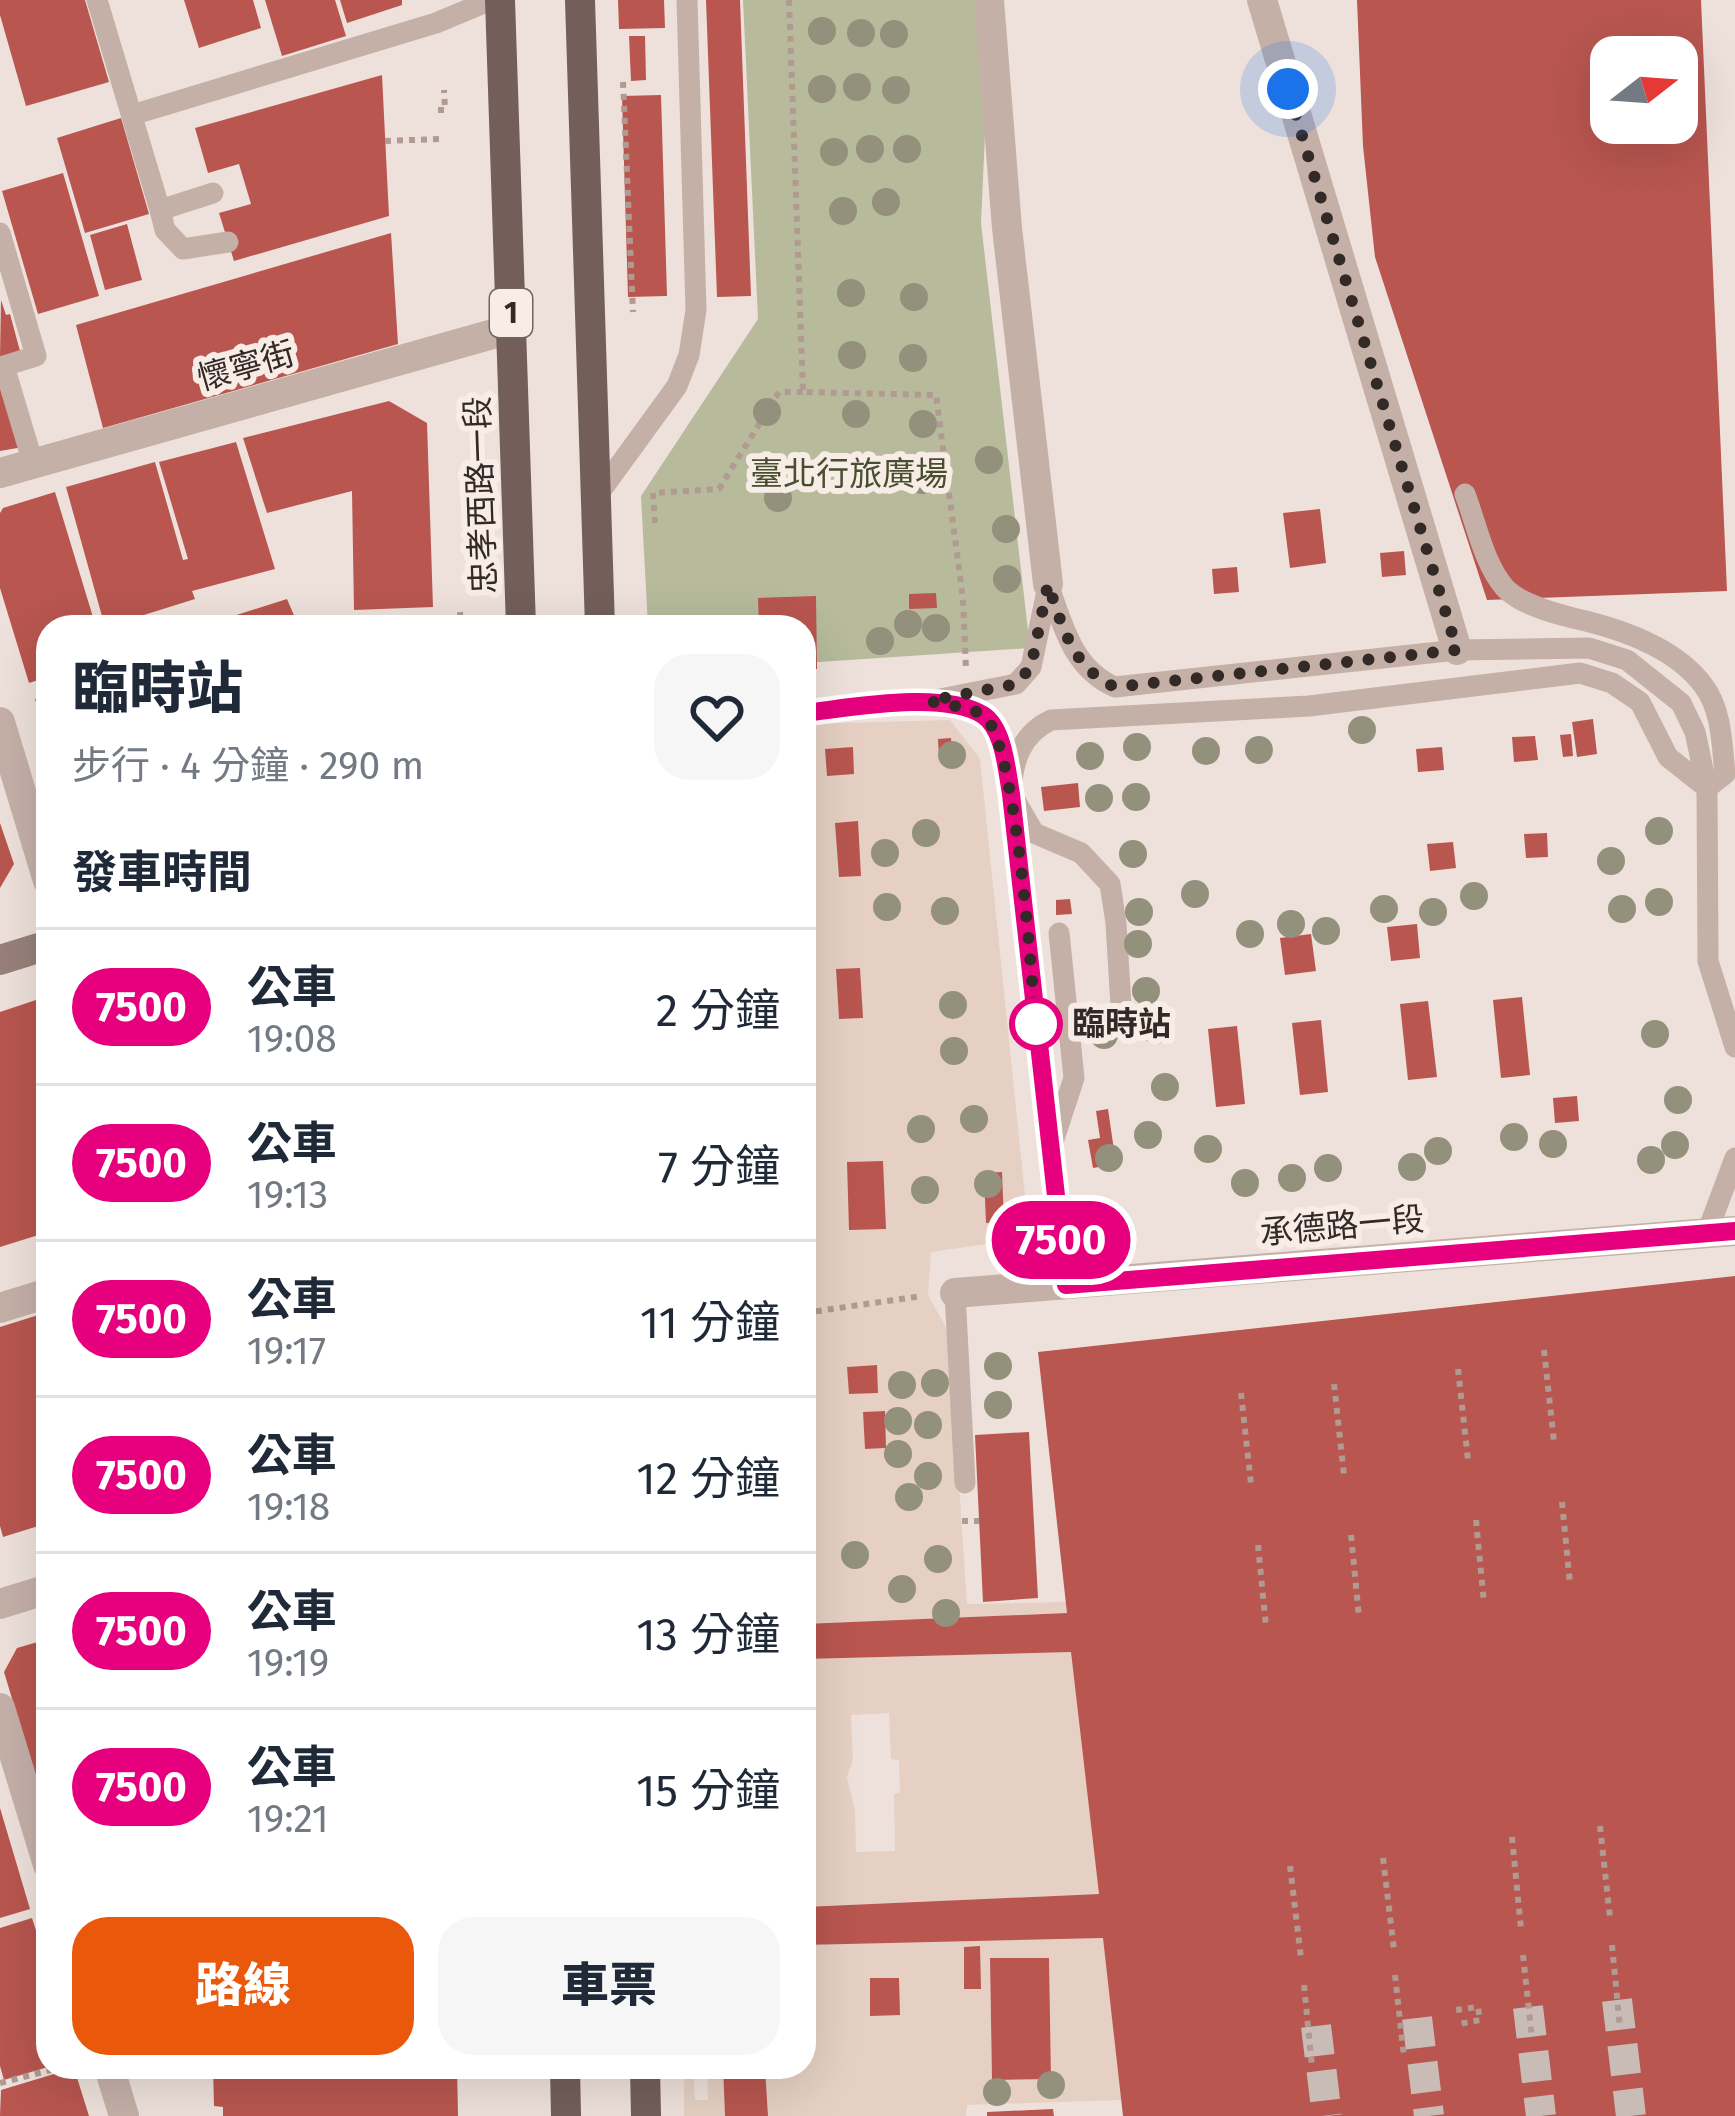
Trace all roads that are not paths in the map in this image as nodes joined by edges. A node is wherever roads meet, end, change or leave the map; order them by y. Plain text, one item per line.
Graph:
1 (97, 0) edge
2 (490, 0) edge
3 (500, 0) edge
4 (580, 0) edge
5 (687, 0) edge
6 (988, 0) edge
7 (1262, 0) edge
8 (132, 115) junction
9 (213, 193) dead end
10 (160, 210) junction
11 (0, 233) edge
12 (228, 242) dead end
13 (511, 329) junction
14 (34, 464) junction
15 (0, 473) edge
16 (1465, 494) dead end
17 (597, 496) junction
18 (1048, 584) junction
19 (521, 615) edge
20 (600, 615) edge
21 (1457, 650) junction
22 (929, 701) junction
23 (816, 711) edge
24 (0, 722) edge
25 (1707, 788) junction
26 (1011, 794) junction
27 (36, 841) edge
28 (1060, 934) dead end
29 (36, 949) edge
30 (0, 960) edge
31 (1122, 1022) dead end
32 (1735, 1047) edge
33 (1050, 1151) junction
34 (1735, 1158) edge
35 (1721, 1232) edge
36 (1066, 1285) junction
37 (955, 1293) joint
38 (36, 1297) edge
39 (0, 1308) edge
40 (965, 1483) dead end
41 (36, 1593) edge
42 (0, 1604) edge
43 (0, 1708) edge
44 (36, 1789) edge
45 (113, 2079) edge
46 (565, 2079) edge
47 (644, 2079) edge
48 (124, 2116) edge
49 (566, 2116) edge
50 (646, 2116) edge

1 - 8 lane
2 - 8 lane
3 - 13 main road, 忠孝西路一段 / 1
4 - 17 main road
5 - 17 lane
6 - 18 street
7 - 21 street
8 - 10 lane
9 - 10 lane
10 - 12 lane
11 - 14 lane
13 - 14 street, 懷寧街
13 - 19 main road, 忠孝西路一段 / 1
14 - 15 street, 懷寧街
16 - 25 lane
17 - 20 main road
18 - 21 lane
18 - 22 lane
21 - 25 lane
22 - 23 lane
22 - 26 lane
24 - 27 street
25 - 26 lane
25 - 32 lane
26 - 31 lane
26 - 33 lane
28 - 33 lane
29 - 30 street
33 - 36 lane
34 - 35 lane
35 - 36 street, 承德路一段
36 - 37 street, 承德路一段
37 - 40 lane
38 - 39 street
41 - 42 street
43 - 44 street
45 - 48 street
46 - 49 main road
47 - 50 main road

